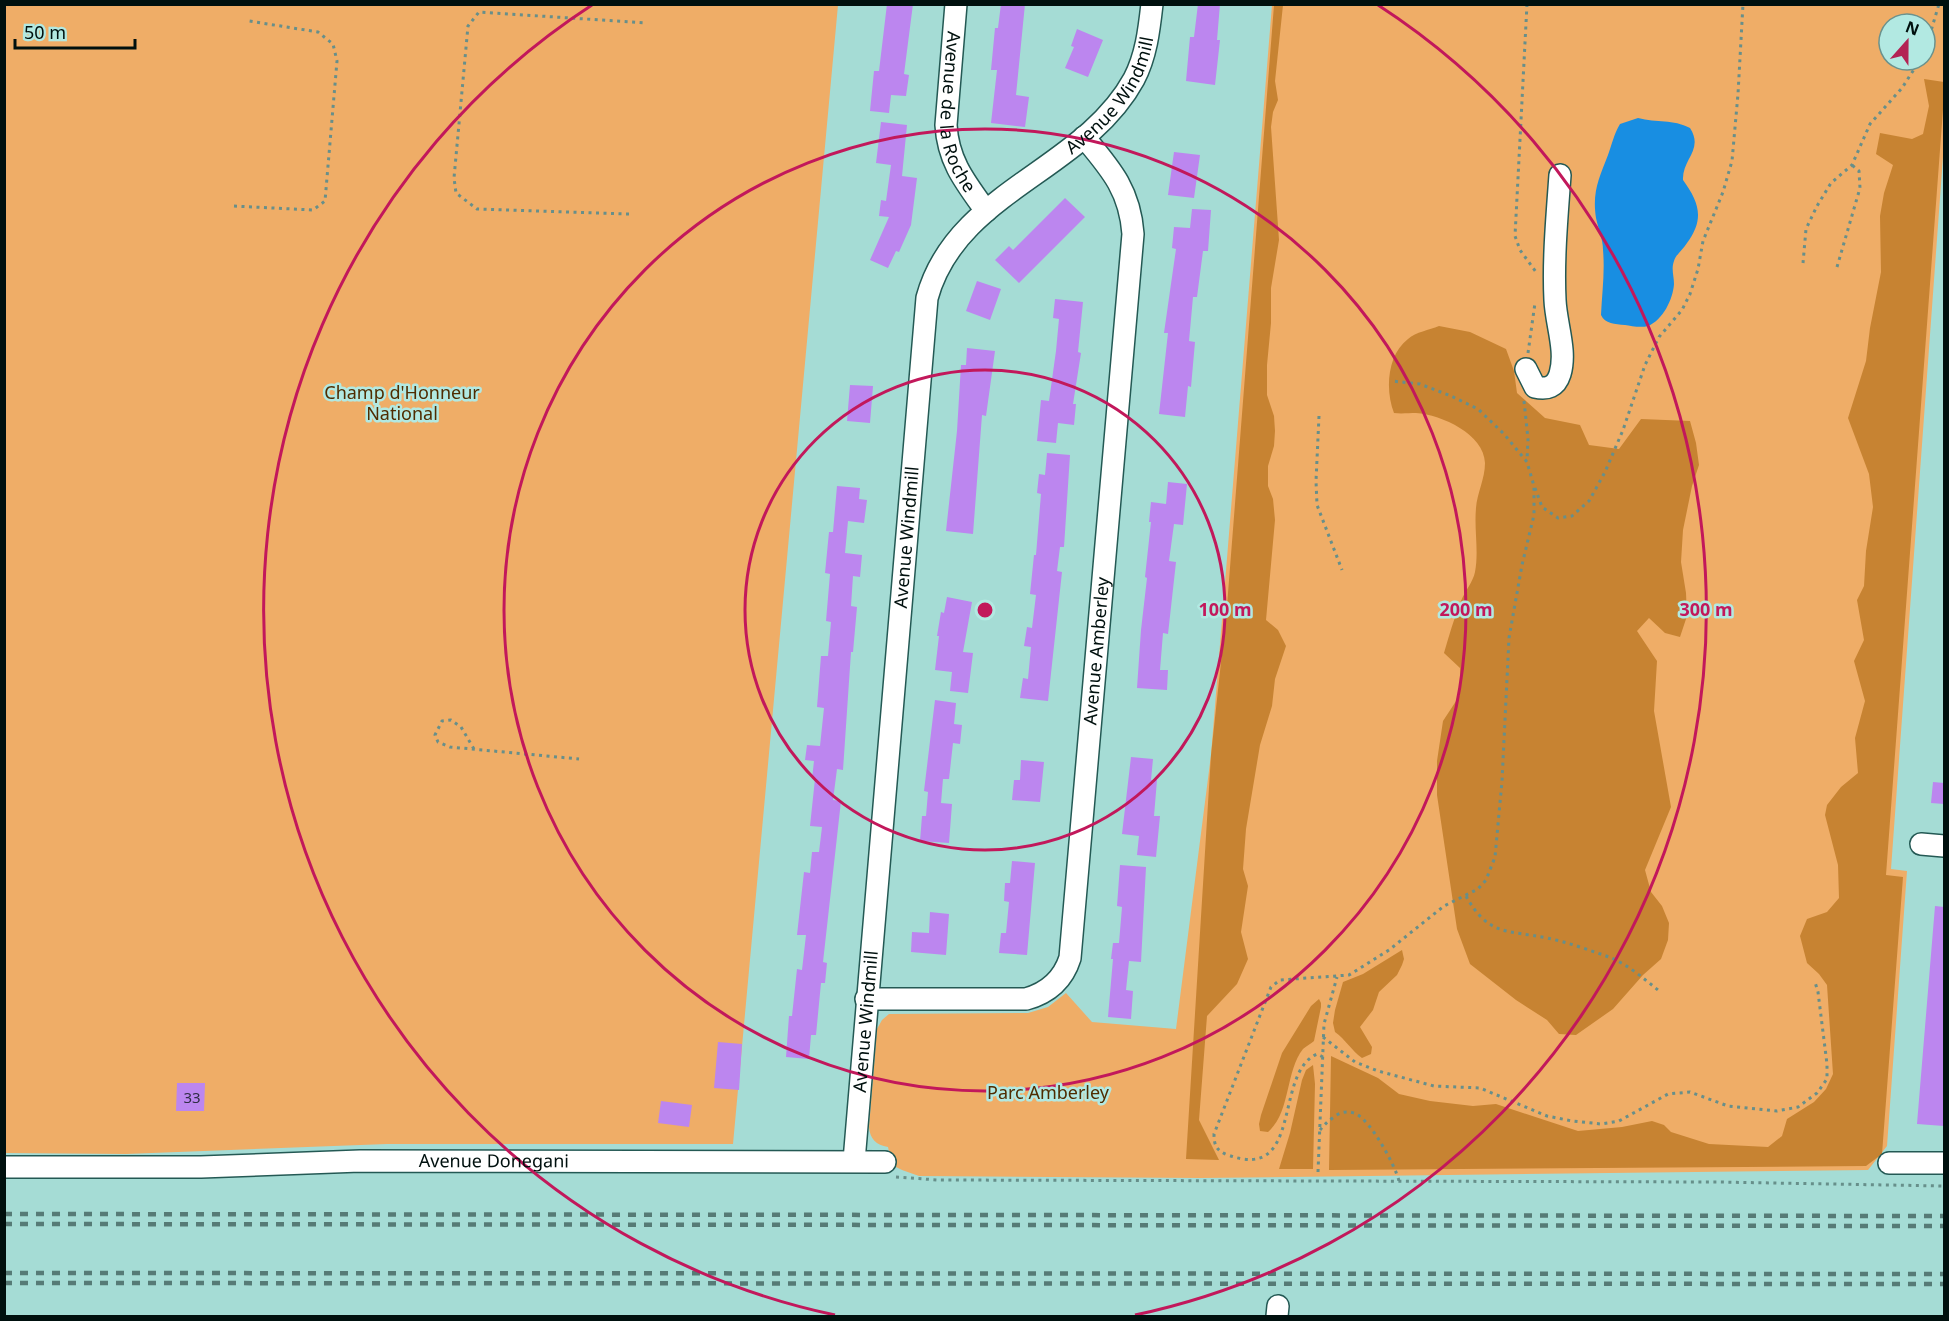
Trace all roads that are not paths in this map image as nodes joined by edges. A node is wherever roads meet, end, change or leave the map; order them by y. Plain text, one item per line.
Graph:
1 (956, 4) edge
2 (1152, 4) edge
3 (1084, 137) junction
4 (1560, 175) dead end
5 (986, 211) junction
6 (1526, 369) road end
7 (1921, 844) dead end
8 (1944, 846) edge
9 (867, 999) junction
10 (854, 1161) junction
11 (885, 1162) dead end
12 (1889, 1163) dead end
13 (1944, 1163) edge
14 (4, 1167) edge

1 - 5 street, Avenue de la Roche
2 - 3 street, Avenue Windmill
3 - 5 street, Avenue Windmill
3 - 9 street, Avenue Amberley
4 - 6 street
5 - 9 street, Avenue Windmill
7 - 8 street
9 - 10 street, Avenue Windmill
10 - 11 street, Avenue Donegani
10 - 14 street, Avenue Donegani
12 - 13 street

